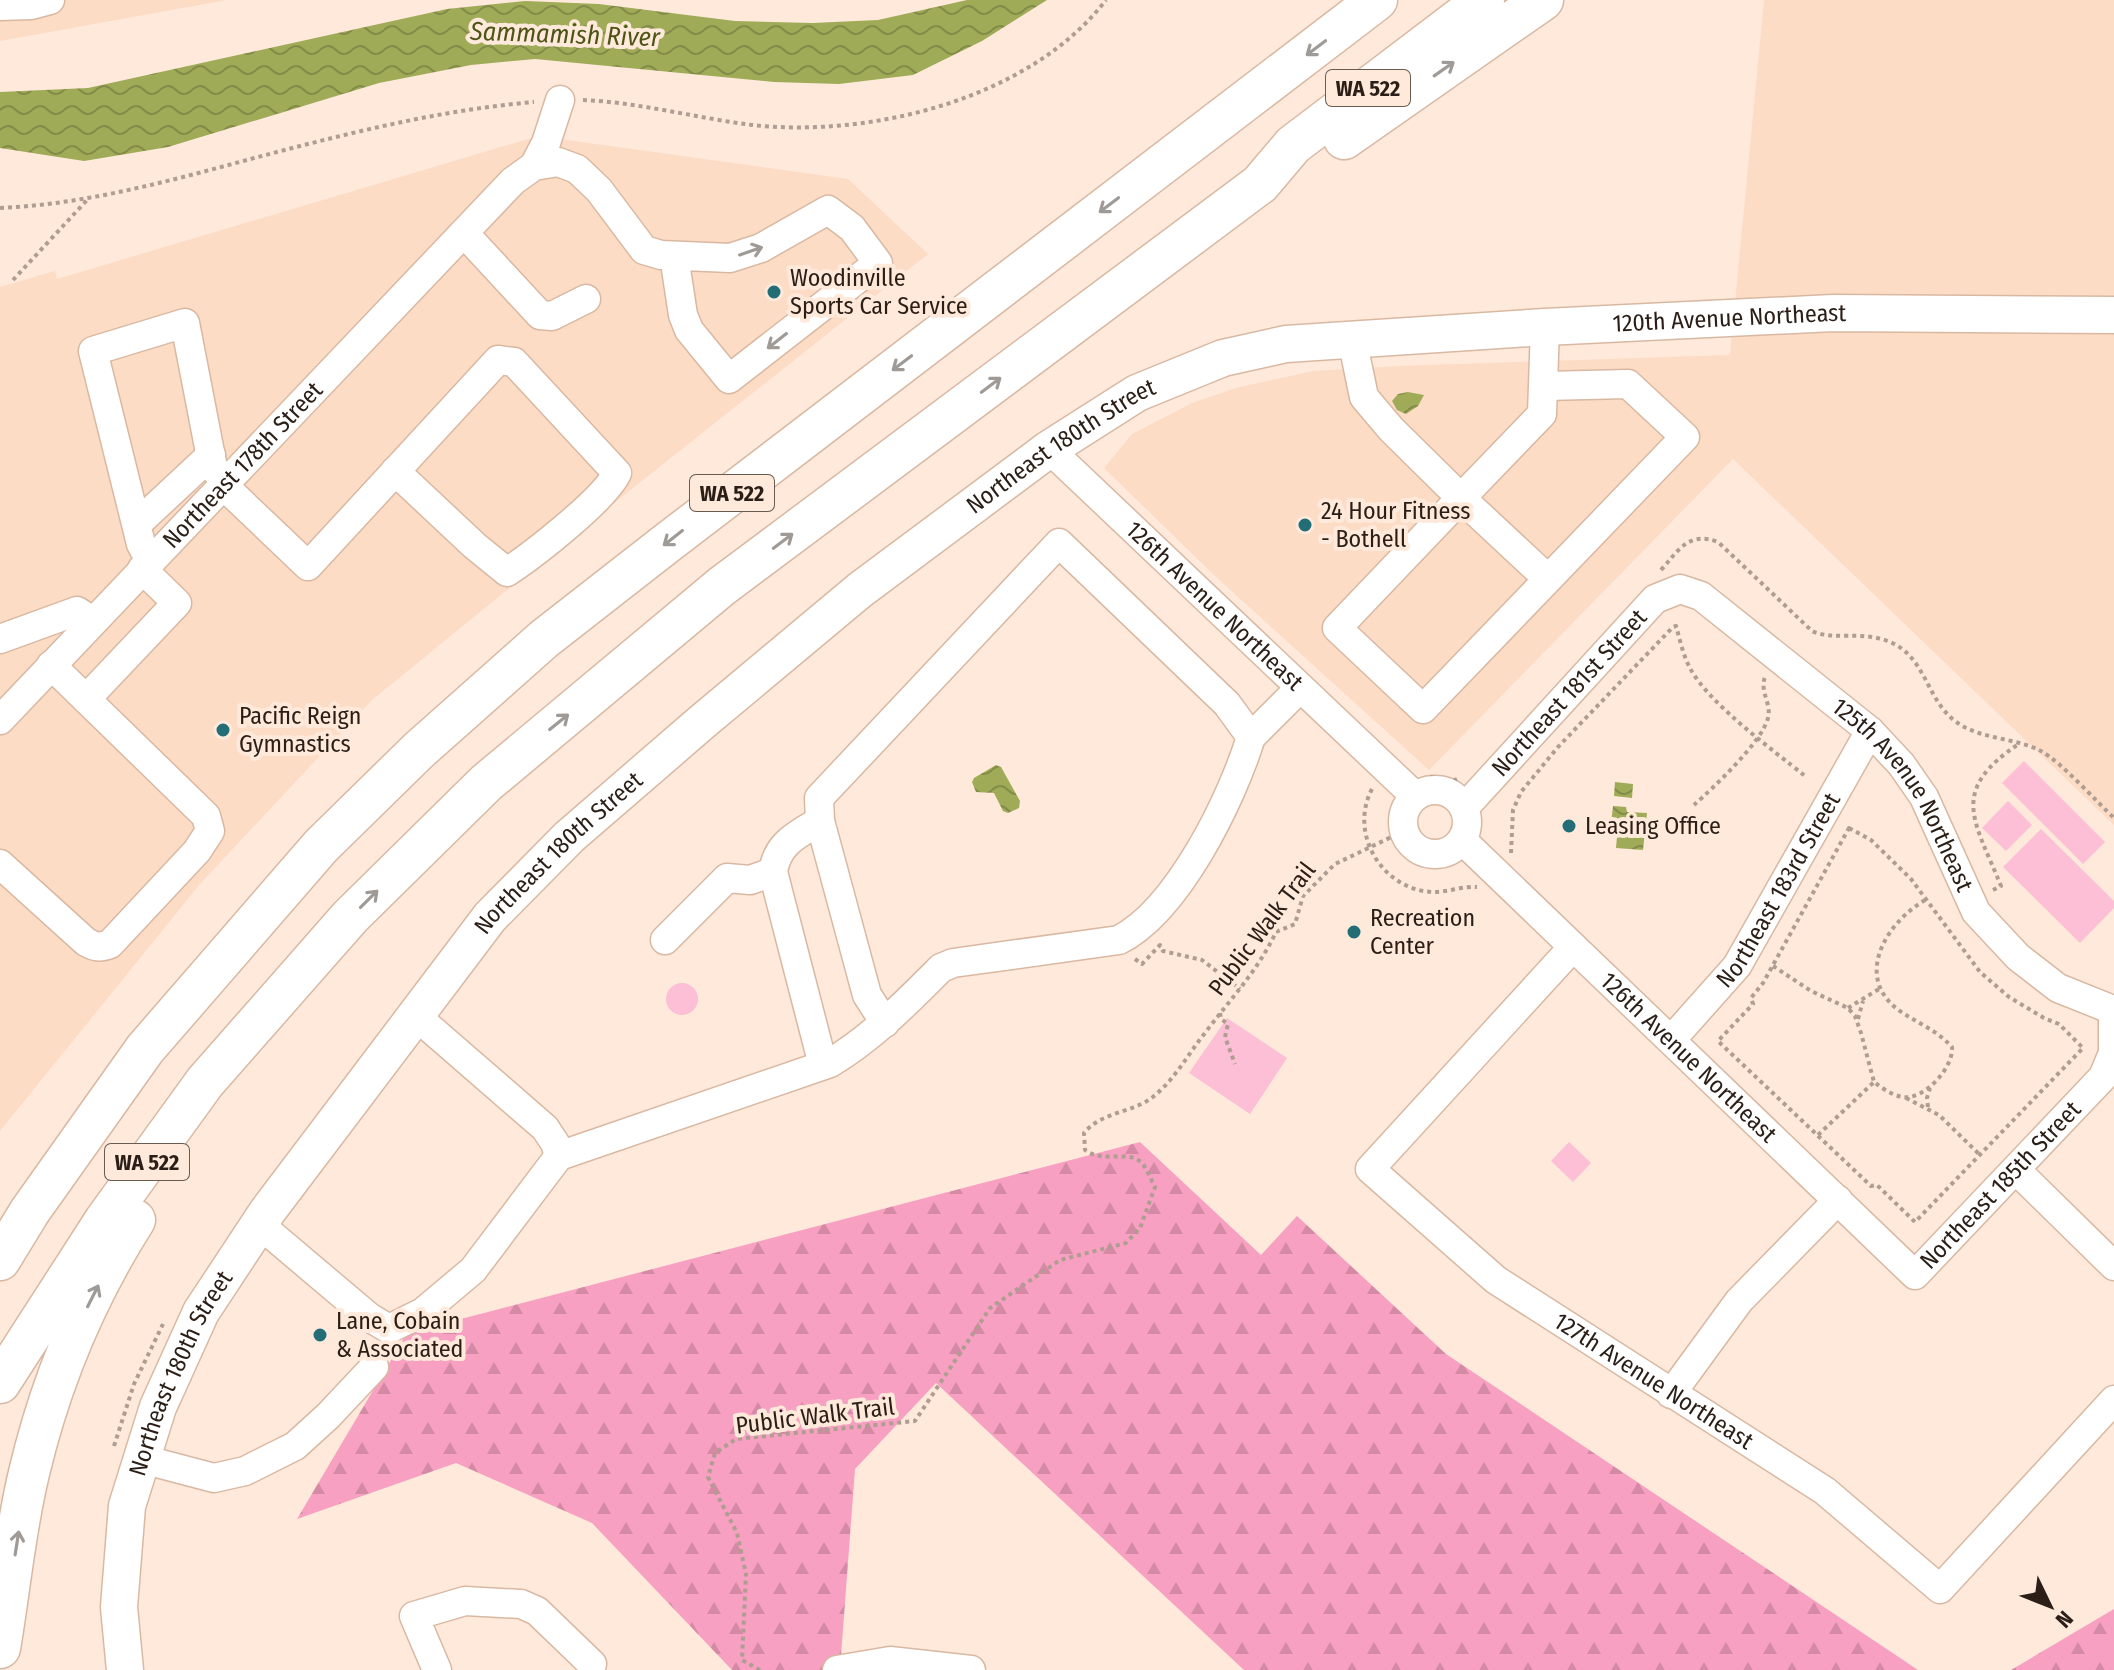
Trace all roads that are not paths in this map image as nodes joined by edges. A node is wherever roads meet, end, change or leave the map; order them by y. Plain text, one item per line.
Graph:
1 (50, 0) edge
2 (1377, 0) edge
3 (1484, 0) edge
4 (1543, 0) edge
5 (0, 6) edge
6 (560, 100) dead end
7 (534, 166) junction
8 (1260, 184) junction
9 (464, 233) junction
10 (674, 256) junction
11 (586, 299) dead end
12 (2114, 315) edge
13 (1545, 327) junction
14 (1348, 339) junction
15 (1545, 386) junction
16 (1049, 449) junction
17 (211, 455) junction
18 (395, 471) junction
19 (225, 483) junction
20 (1461, 498) junction
21 (137, 524) junction
22 (146, 565) junction
23 (1548, 579) junction
24 (1680, 589) joint
25 (93, 621) junction
26 (0, 639) edge
27 (51, 665) junction
28 (1300, 688) junction
29 (86, 699) junction
30 (5, 704) edge
31 (1870, 731) junction
32 (1251, 737) junction
33 (1415, 796) junction
34 (1464, 808) junction
35 (820, 821) junction
36 (1462, 840) junction
37 (0, 864) edge
38 (773, 872) junction
39 (665, 940) dead end
40 (1573, 947) junction
41 (317, 957) junction
42 (2113, 1010) edge
43 (416, 1016) junction
44 (885, 1023) junction
45 (1672, 1039) junction
46 (145, 1049) junction
47 (823, 1065) junction
48 (559, 1156) junction
49 (2016, 1170) junction
50 (1838, 1200) junction
51 (0, 1208) edge
52 (259, 1224) junction
53 (0, 1260) edge
54 (2114, 1266) edge
55 (1915, 1275) joint
56 (374, 1367) dead end
57 (0, 1383) edge
58 (1671, 1394) junction
59 (2114, 1400) edge
60 (142, 1459) junction
61 (0, 1648) edge
62 (592, 1664) dead end
63 (125, 1670) edge
64 (437, 1670) edge
65 (837, 1670) edge
66 (971, 1670) edge

1 - 5 street
2 -> 46 highway, WA 522
3 - 8 highway, WA 522
8 -> 4 highway
6 - 7 street
7 - 9 street, Northeast 178th Street
7 - 10 street
41 -> 8 highway, WA 522
9 - 11 street
9 - 19 street, Northeast 178th Street
10 -> 10 street
12 - 13 main road, 120th Avenue Northeast
13 - 14 main road, 120th Avenue Northeast
13 - 15 street
14 - 16 main road, Northeast 180th Street
14 - 20 street
15 - 20 street
15 - 23 street
16 - 28 street, 126th Avenue Northeast
16 - 43 main road, Northeast 180th Street
17 - 19 street
17 - 21 street
17 - 21 street
18 - 18 street
18 - 19 street
19 - 22 street, Northeast 178th Street
20 - 23 street
20 - 23 street
21 - 22 street
22 - 25 street, Northeast 178th Street
22 - 29 street
24 - 31 street, 125th Avenue Northeast
24 - 34 street, Northeast 181st Street
25 - 26 street
25 - 27 street, Northeast 178th Street
27 - 29 street
27 - 30 street, Northeast 178th Street
28 - 32 street
28 - 33 street, 126th Avenue Northeast
29 - 37 street
31 - 42 street, 125th Avenue Northeast
31 - 45 street, Northeast 183rd Street
32 - 35 street
32 - 44 street
33 - 34 street
33 - 36 street
34 - 36 street
35 - 38 street
35 - 44 street
36 - 40 street, 126th Avenue Northeast
38 - 39 street
38 - 47 street
40 - 45 street, 126th Avenue Northeast
40 - 58 street, 127th Avenue Northeast
41 - 57 highway, WA 522
61 -> 41 highway
42 - 49 street, Northeast 185th Street
43 - 48 street
43 - 52 main road, Northeast 180th Street
44 - 47 street
45 - 50 street, 126th Avenue Northeast
46 - 51 highway
46 - 53 highway, WA 522
47 - 48 street
48 - 52 street
49 - 54 street
49 - 55 street, Northeast 185th Street
50 - 55 street, 126th Avenue Northeast
50 - 58 street
52 - 60 main road, Northeast 180th Street
56 - 60 street
58 - 59 street, 127th Avenue Northeast
60 - 63 main road, Northeast 180th Street
62 - 64 street
65 - 66 street

